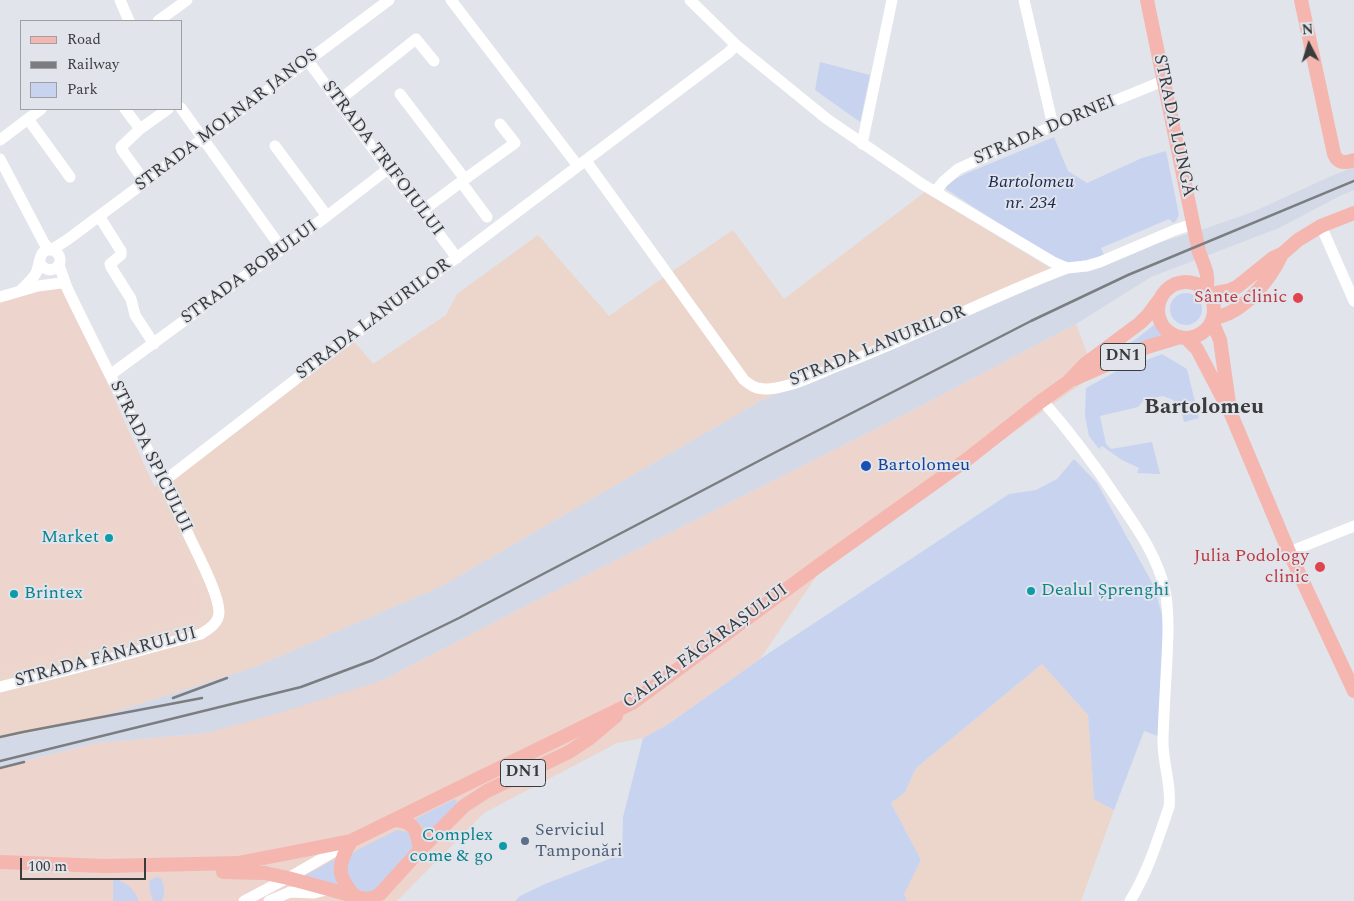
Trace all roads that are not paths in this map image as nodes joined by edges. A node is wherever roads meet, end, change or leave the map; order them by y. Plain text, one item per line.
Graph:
1 (120, 0) edge
2 (187, 0) edge
3 (389, 0) edge
4 (451, 0) edge
5 (690, 0) edge
6 (892, 0) edge
7 (1024, 0) edge
8 (1147, 0) edge
9 (1301, 0) edge
10 (129, 20) edge
11 (159, 20) edge
12 (736, 45) junction
13 (434, 60) dead end
14 (308, 61) junction
15 (1163, 81) junction
16 (400, 94) dead end
17 (338, 101) junction
18 (182, 109) edge
19 (40, 110) edge
20 (125, 110) edge
21 (167, 110) edge
22 (28, 119) junction
23 (500, 124) dead end
24 (1053, 126) junction
25 (140, 129) junction
26 (202, 139) junction
27 (0, 140) edge
28 (862, 144) junction
29 (275, 146) dead end
30 (0, 159) edge
31 (1354, 160) edge
32 (582, 163) junction
33 (388, 169) junction
34 (70, 177) dead end
35 (463, 180) junction
36 (145, 182) junction
37 (935, 192) junction
38 (422, 211) junction
39 (1354, 213) edge
40 (99, 216) junction
41 (327, 216) junction
42 (487, 217) dead end
43 (1193, 224) junction
44 (1322, 226) junction
45 (282, 249) junction
46 (1199, 252) junction
47 (1282, 254) junction
48 (50, 258) junction
49 (457, 258) junction
50 (1067, 268) junction
51 (1179, 283) junction
52 (38, 286) junction
53 (64, 286) junction
54 (20, 291) junction
55 (1208, 292) junction
56 (0, 297) edge
57 (1160, 299) junction
58 (1354, 301) edge
59 (1213, 319) junction
60 (1183, 337) junction
61 (154, 344) junction
62 (110, 375) junction
63 (1068, 382) junction
64 (1042, 400) junction
65 (1231, 414) junction
66 (164, 481) junction
67 (1354, 526) edge
68 (1290, 552) junction
69 (211, 627) joint
70 (0, 687) edge
71 (1354, 691) edge
72 (632, 703) junction
73 (396, 820) junction
74 (351, 841) junction
75 (420, 850) junction
76 (0, 862) edge
77 (130, 866) junction
78 (288, 878) junction
79 (332, 889) junction
80 (361, 899) edge
81 (244, 901) edge
82 (269, 901) edge
83 (1130, 901) edge

1 - 10 street
2 - 11 street
3 - 14 street, STRADA MOLNAR JANOS
4 - 32 street
5 - 12 street
6 - 28 street
7 - 24 street
8 - 15 main road, STRADA LUNGĂ
9 - 31 main road
12 - 28 street
12 - 32 street, STRADA LANURILOR
13 - 17 street
14 - 17 street, STRADA TRIFOIULUI
14 - 26 street, STRADA MOLNAR JANOS
15 - 24 street, STRADA DORNEI
15 - 43 main road, STRADA LUNGĂ
16 - 35 street
17 - 33 street, STRADA TRIFOIULUI
18 - 26 street
19 - 22 street
20 - 25 street
21 - 25 street
22 - 27 street
22 - 34 street
23 - 35 street
24 - 37 street, STRADA DORNEI
25 - 36 street
26 - 36 street, STRADA MOLNAR JANOS
26 - 45 street
28 - 37 street
29 - 41 street
30 - 48 street, STRADA SPICULUI
32 - 49 street, STRADA LANURILOR
32 - 50 street, STRADA LANURILOR
33 - 38 street, STRADA TRIFOIULUI
33 - 41 street, STRADA BOBULUI
35 - 38 street
35 - 42 street
36 - 40 street, STRADA MOLNAR JANOS
37 - 50 street
38 - 49 street, STRADA TRIFOIULUI
39 - 44 main road, DN1
40 - 48 street, STRADA MOLNAR JANOS
40 - 61 street
41 - 45 street, STRADA BOBULUI
43 - 46 main road, STRADA LUNGĂ
43 - 50 street, STRADA LANURILOR
44 - 47 main road, DN1
44 - 58 street
45 - 61 street, STRADA BOBULUI
46 - 51 main road
46 - 55 main road, STRADA LUNGĂ
47 - 55 main road, DN1
47 - 59 main road, DN1
48 - 52 street
48 - 53 street, STRADA SPICULUI
48 - 54 street
49 - 66 street, STRADA LANURILOR
51 - 55 main road
51 - 57 main road, DN1
52 - 53 street
52 - 54 street
53 - 62 street, STRADA SPICULUI
54 - 56 street
55 - 59 main road
57 - 60 main road, DN1
57 - 63 main road, CALEA FĂGĂRAȘULUI / DN1
59 - 60 main road, DN1
59 - 65 main road
60 - 63 main road, CALEA FĂGĂRAȘULUI / DN1
60 - 65 main road
61 - 62 street, STRADA BOBULUI
62 - 66 street, STRADA SPICULUI
63 - 64 main road, CALEA FĂGĂRAȘULUI / DN1
64 - 72 main road, CALEA FĂGĂRAȘULUI / DN1
64 - 83 street
65 - 68 main road
66 - 69 street, STRADA SPICULUI
67 - 68 street
68 - 71 main road
69 - 70 street, STRADA FÂNARULUI
72 - 73 main road, CALEA FĂGĂRAȘULUI / DN1
72 - 75 main road, DN1
73 - 74 main road, CALEA FĂGĂRAȘULUI / DN1
73 - 75 main road
74 - 77 main road, CALEA FĂGĂRAȘULUI / DN1
74 - 78 street
74 - 80 main road
75 - 80 main road, DN1
76 - 77 main road, CALEA FĂGĂRAȘULUI / DN1
77 - 78 main road, CALEA FĂGĂRAȘULUI / DN1
78 - 79 main road, DN1
78 - 81 street
79 - 80 main road, DN1
79 - 82 street

